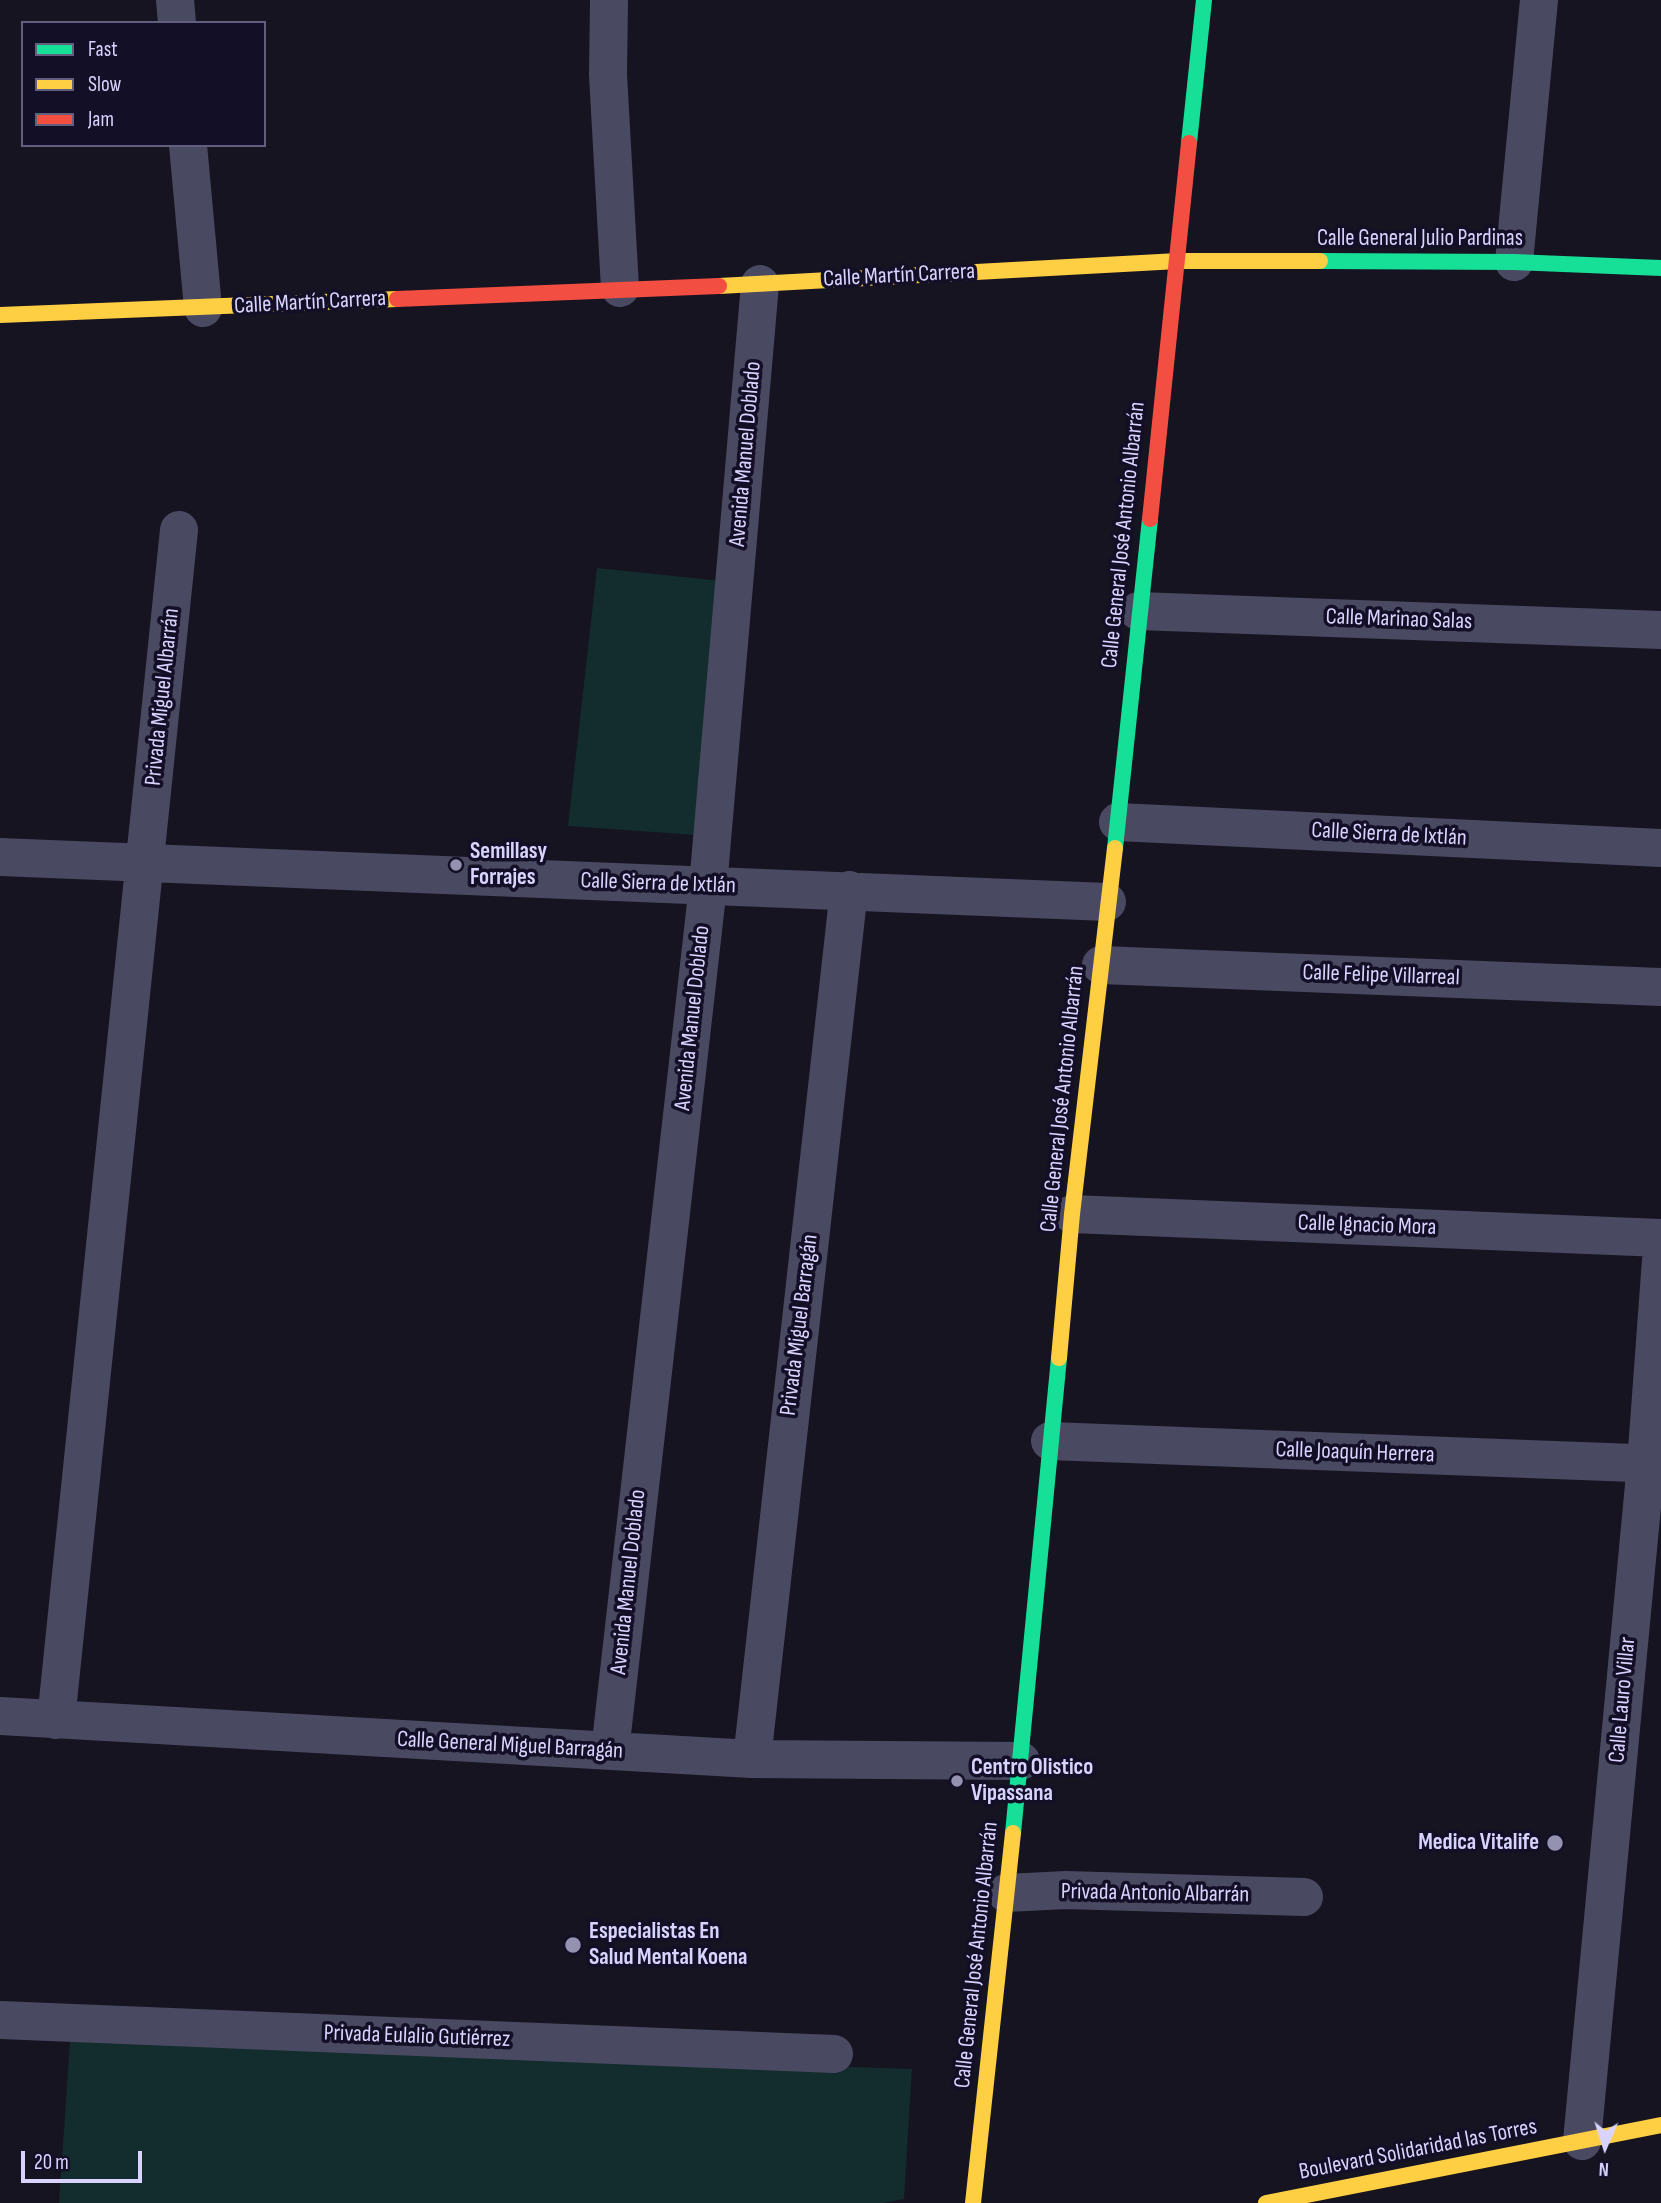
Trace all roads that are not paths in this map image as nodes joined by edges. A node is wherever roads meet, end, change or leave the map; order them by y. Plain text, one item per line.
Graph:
1 (175, 0) edge
2 (610, 0) edge
3 (1204, 0) edge
4 (1539, 0) edge
5 (177, 21) edge
6 (188, 147) edge
7 (1178, 261) junction
8 (1514, 262) junction
9 (1661, 268) edge
10 (760, 284) junction
11 (620, 288) junction
12 (202, 308) junction
13 (0, 315) edge
14 (179, 530) dead end
15 (1138, 611) junction
16 (1661, 630) edge
17 (1118, 822) junction
18 (1661, 848) edge
19 (0, 857) edge
20 (147, 863) junction
21 (708, 886) junction
22 (849, 890) junction
23 (1107, 902) junction
24 (1101, 965) junction
25 (1661, 987) edge
26 (1072, 1214) junction
27 (1661, 1238) edge
28 (1661, 1260) edge
29 (1050, 1441) junction
30 (1653, 1464) edge
31 (0, 1716) edge
32 (56, 1720) junction
33 (610, 1751) junction
34 (752, 1759) junction
35 (1021, 1761) junction
36 (1006, 1892) junction
37 (1304, 1897) dead end
38 (0, 2020) edge
39 (834, 2054) dead end
40 (1661, 2126) edge
41 (1582, 2141) junction
42 (973, 2203) edge
43 (1266, 2203) edge

1 - 5 street
2 - 11 street
3 - 7 street, Calle General José Antonio Albarrán
4 - 8 street
6 - 12 street
7 - 8 street, Calle General Julio Pardinas
7 - 10 street, Calle Martín Carrera
7 - 15 street, Calle General José Antonio Albarrán
8 - 9 street, Calle General Julio Pardinas
10 - 11 street, Calle Martín Carrera
10 - 21 street, Avenida Manuel Doblado
11 - 12 street, Calle Martín Carrera
12 - 13 street, Calle Martín Carrera
14 - 20 street, Privada Miguel Albarrán
15 - 16 street, Calle Marinao Salas
15 - 17 street, Calle General José Antonio Albarrán
17 - 18 street, Calle Sierra de Ixtlán
17 - 23 street, Calle General José Antonio Albarrán
19 - 20 street, Calle Sierra de Ixtlán
20 - 21 street, Calle Sierra de Ixtlán
20 - 32 street, Privada Miguel Albarrán
21 - 22 street, Calle Sierra de Ixtlán
21 - 33 street, Avenida Manuel Doblado
22 - 23 street, Calle Sierra de Ixtlán
22 - 34 street, Privada Miguel Barragán
23 - 24 street, Calle General José Antonio Albarrán
24 - 25 street, Calle Felipe Villarreal
24 - 26 street, Calle General José Antonio Albarrán
26 - 27 street, Calle Ignacio Mora
26 - 29 street, Calle General José Antonio Albarrán
28 - 30 street, Calle Lauro Villar
29 - 30 street, Calle Joaquín Herrera
29 - 35 street, Calle General José Antonio Albarrán
30 - 41 street, Calle Lauro Villar
31 - 32 street, Calle General Miguel Barragán
32 - 33 street, Calle General Miguel Barragán
33 - 34 street, Calle General Miguel Barragán
34 - 35 street, Calle General Miguel Barragán
35 - 36 street, Calle General José Antonio Albarrán
36 - 37 street, Privada Antonio Albarrán
36 - 42 street, Calle General José Antonio Albarrán
38 - 39 street, Privada Eulalio Gutiérrez
40 - 41 street, Boulevard Solidaridad las Torres
41 - 43 street, Boulevard Solidaridad las Torres

